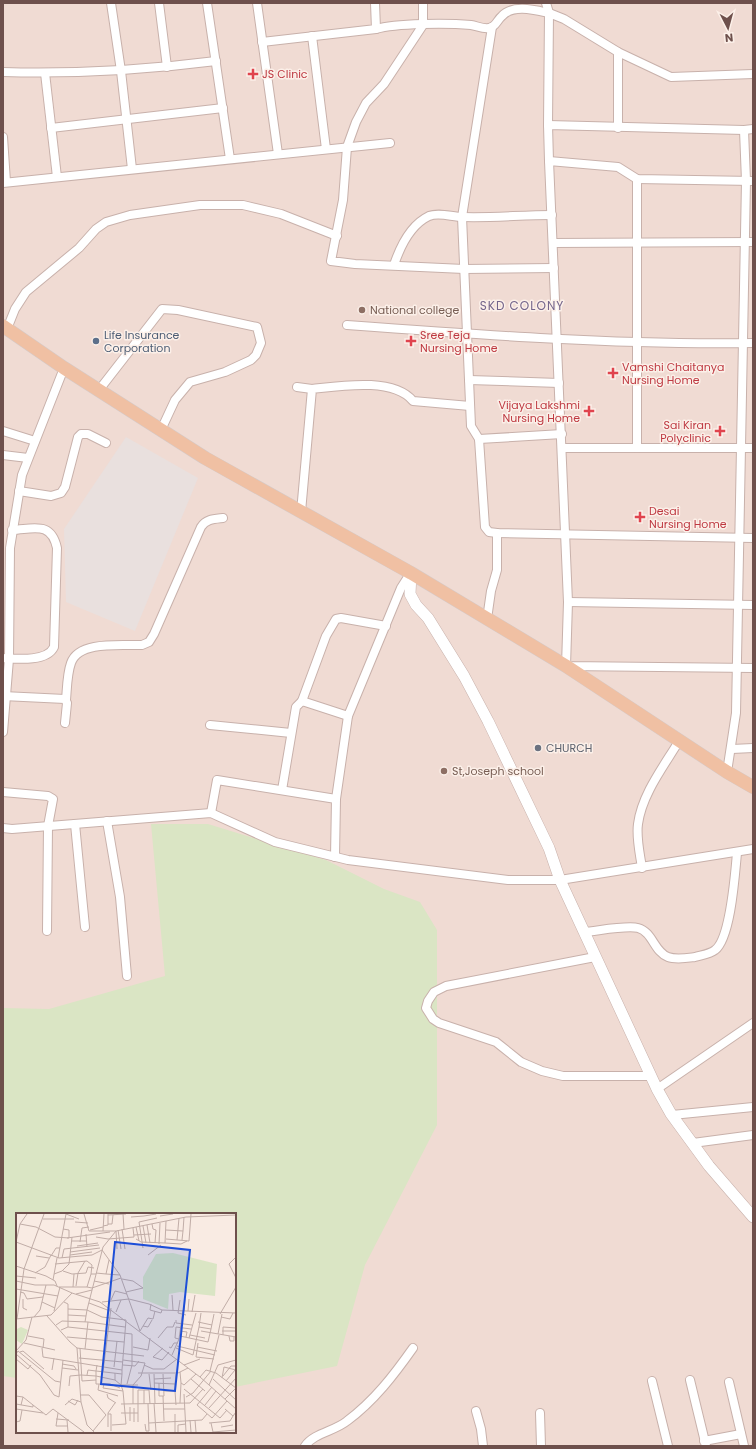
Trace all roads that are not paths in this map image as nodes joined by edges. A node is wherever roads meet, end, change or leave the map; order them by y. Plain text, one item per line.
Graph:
1 (111, 3) edge
2 (159, 3) edge
3 (207, 3) edge
4 (257, 3) edge
5 (375, 3) edge
6 (423, 3) edge
7 (546, 3) edge
8 (549, 13) junction
9 (423, 25) junction
10 (492, 27) junction
11 (376, 30) junction
12 (312, 36) junction
13 (262, 42) junction
14 (618, 52) junction
15 (216, 61) junction
16 (167, 68) junction
17 (121, 71) junction
18 (3, 72) edge
19 (45, 73) junction
20 (753, 74) edge
21 (223, 108) junction
22 (127, 118) junction
23 (548, 125) junction
24 (51, 128) junction
25 (618, 128) junction
26 (753, 129) edge
27 (744, 130) junction
28 (3, 137) edge
29 (390, 143) dead end
30 (347, 147) junction
31 (326, 149) junction
32 (278, 154) junction
33 (230, 159) junction
34 (549, 161) junction
35 (132, 169) junction
36 (57, 177) junction
37 (637, 179) junction
38 (750, 181) edge
39 (5, 182) edge
40 (552, 215) junction
41 (462, 217) junction
42 (337, 236) junction
43 (744, 242) junction
44 (753, 242) edge
45 (553, 243) junction
46 (637, 243) junction
47 (394, 265) junction
48 (554, 268) junction
49 (464, 269) junction
50 (347, 325) dead end
51 (5, 328) edge
52 (467, 333) junction
53 (558, 340) junction
54 (638, 342) junction
55 (753, 342) edge
56 (743, 343) junction
57 (64, 368) junction
58 (469, 380) junction
59 (559, 383) junction
60 (297, 387) dead end
61 (312, 389) junction
62 (99, 390) junction
63 (470, 406) junction
64 (3, 430) edge
65 (161, 430) junction
66 (562, 434) junction
67 (479, 439) junction
68 (35, 442) junction
69 (106, 443) dead end
70 (562, 448) junction
71 (637, 448) junction
72 (741, 448) junction
73 (753, 448) edge
74 (3, 455) edge
75 (28, 458) junction
76 (19, 491) junction
77 (301, 512) junction
78 (223, 518) dead end
79 (12, 530) junction
80 (497, 533) junction
81 (564, 535) junction
82 (739, 538) junction
83 (753, 538) edge
84 (6, 569) edge
85 (410, 573) junction
86 (568, 602) junction
87 (738, 605) junction
88 (753, 605) edge
89 (7, 615) edge
90 (487, 619) junction
91 (386, 626) junction
92 (6, 659) edge
93 (566, 666) junction
94 (737, 667) junction
95 (753, 668) edge
96 (5, 696) edge
97 (66, 700) junction
98 (302, 702) junction
99 (348, 716) junction
100 (65, 723) dead end
101 (210, 725) dead end
102 (3, 732) edge
103 (291, 733) junction
104 (679, 740) junction
105 (753, 748) edge
106 (732, 749) junction
107 (727, 772) junction
108 (753, 787) edge
109 (282, 790) junction
110 (3, 792) edge
111 (336, 799) junction
112 (212, 812) junction
113 (107, 821) junction
114 (75, 824) junction
115 (48, 826) junction
116 (3, 828) edge
117 (753, 849) edge
118 (737, 853) junction
119 (336, 857) junction
120 (642, 868) junction
121 (560, 880) junction
122 (85, 927) dead end
123 (48, 931) dead end
124 (584, 932) junction
125 (595, 957) junction
126 (127, 976) dead end
127 (753, 1022) edge
128 (650, 1076) junction
129 (657, 1089) junction
130 (753, 1107) edge
131 (672, 1115) junction
132 (753, 1135) edge
133 (693, 1143) junction
134 (753, 1217) edge
135 (413, 1348) dead end
136 (690, 1380) dead end
137 (652, 1381) dead end
138 (729, 1382) dead end
139 (476, 1411) dead end
140 (540, 1413) dead end
141 (741, 1434) junction
142 (705, 1443) edge
143 (305, 1446) edge
144 (483, 1446) edge
145 (541, 1446) edge
146 (668, 1446) edge
147 (744, 1446) edge

1 - 17 street
2 - 16 street
3 - 15 street
4 - 13 street
5 - 11 street
6 - 9 street
7 - 8 street
8 - 10 street
8 - 14 street
8 - 23 street
9 - 10 street
9 - 11 street
9 - 30 street
10 - 41 street
11 - 12 street
12 - 13 street
12 - 31 street
13 - 32 street
14 - 20 street
14 - 25 street
15 - 16 street
15 - 21 street
16 - 17 street
17 - 19 street
17 - 22 street
18 - 19 street
19 - 24 street
21 - 22 street
21 - 33 street
22 - 24 street
22 - 35 street
23 - 25 street
23 - 34 street
24 - 36 street
25 - 27 street
26 - 27 street
27 - 38 street
28 - 39 street
29 - 30 street
30 - 31 street
30 - 42 street
31 - 32 street
32 - 33 street
33 - 35 street
34 - 37 street
34 - 40 street
35 - 36 street
36 - 39 street
37 - 38 street
37 - 46 street
38 - 43 street
40 - 41 street
40 - 45 street
41 - 47 street
41 - 49 street
42 - 47 street
42 - 51 street
43 - 44 street
43 - 46 street
43 - 56 street
45 - 46 street
45 - 48 street
46 - 54 street
47 - 49 street
48 - 49 street
48 - 53 street
49 - 52 street
50 - 52 street
51 - 57 main road
52 - 53 street
52 - 58 street
53 - 54 street
53 - 59 street
54 - 56 street
54 - 71 street
55 - 56 street
56 - 72 street
57 - 62 main road
57 - 68 street
58 - 59 street
58 - 63 street
59 - 66 street
60 - 61 street
61 - 63 street
61 - 77 street
62 - 65 main road
62 - 65 street
63 - 67 street
64 - 68 street
65 - 77 main road
66 - 67 street
66 - 70 street
67 - 80 street
68 - 75 street
69 - 76 street
70 - 71 street
70 - 81 street
71 - 72 street
72 - 73 street
72 - 82 street
74 - 75 street
75 - 76 street
76 - 79 street
77 - 85 main road
78 - 97 street
79 - 84 street
79 - 92 street
80 - 81 street
80 - 90 street
81 - 82 street
81 - 86 street
82 - 83 street
82 - 87 street
84 - 89 street
85 - 90 main road
85 - 91 street
85 - 121 street
86 - 87 street
86 - 93 street
87 - 88 street
87 - 94 street
89 - 92 street
90 - 93 main road
91 - 98 street
91 - 99 street
92 - 96 street
93 - 94 street
93 - 104 main road
94 - 95 street
94 - 106 street
96 - 97 street
96 - 102 street
97 - 100 street
98 - 99 street
98 - 103 street
99 - 111 street
101 - 103 street
103 - 109 street
104 - 107 main road
104 - 120 street
105 - 106 street
106 - 107 street
107 - 108 main road
109 - 111 street
109 - 112 street
110 - 115 street
111 - 119 street
112 - 113 street
112 - 119 street
113 - 114 street
113 - 126 street
114 - 115 street
114 - 122 street
115 - 116 street
115 - 123 street
117 - 118 street
118 - 120 street
118 - 124 street
119 - 121 street
120 - 121 street
121 - 124 street
124 - 125 street
125 - 128 street
125 - 128 street
127 - 129 street
128 - 129 street
129 - 131 street
130 - 131 street
131 - 133 street
132 - 133 street
133 - 134 street
135 - 143 street
136 - 142 street
137 - 146 street
138 - 141 street
139 - 144 street
140 - 145 street
141 - 142 street
141 - 147 street

